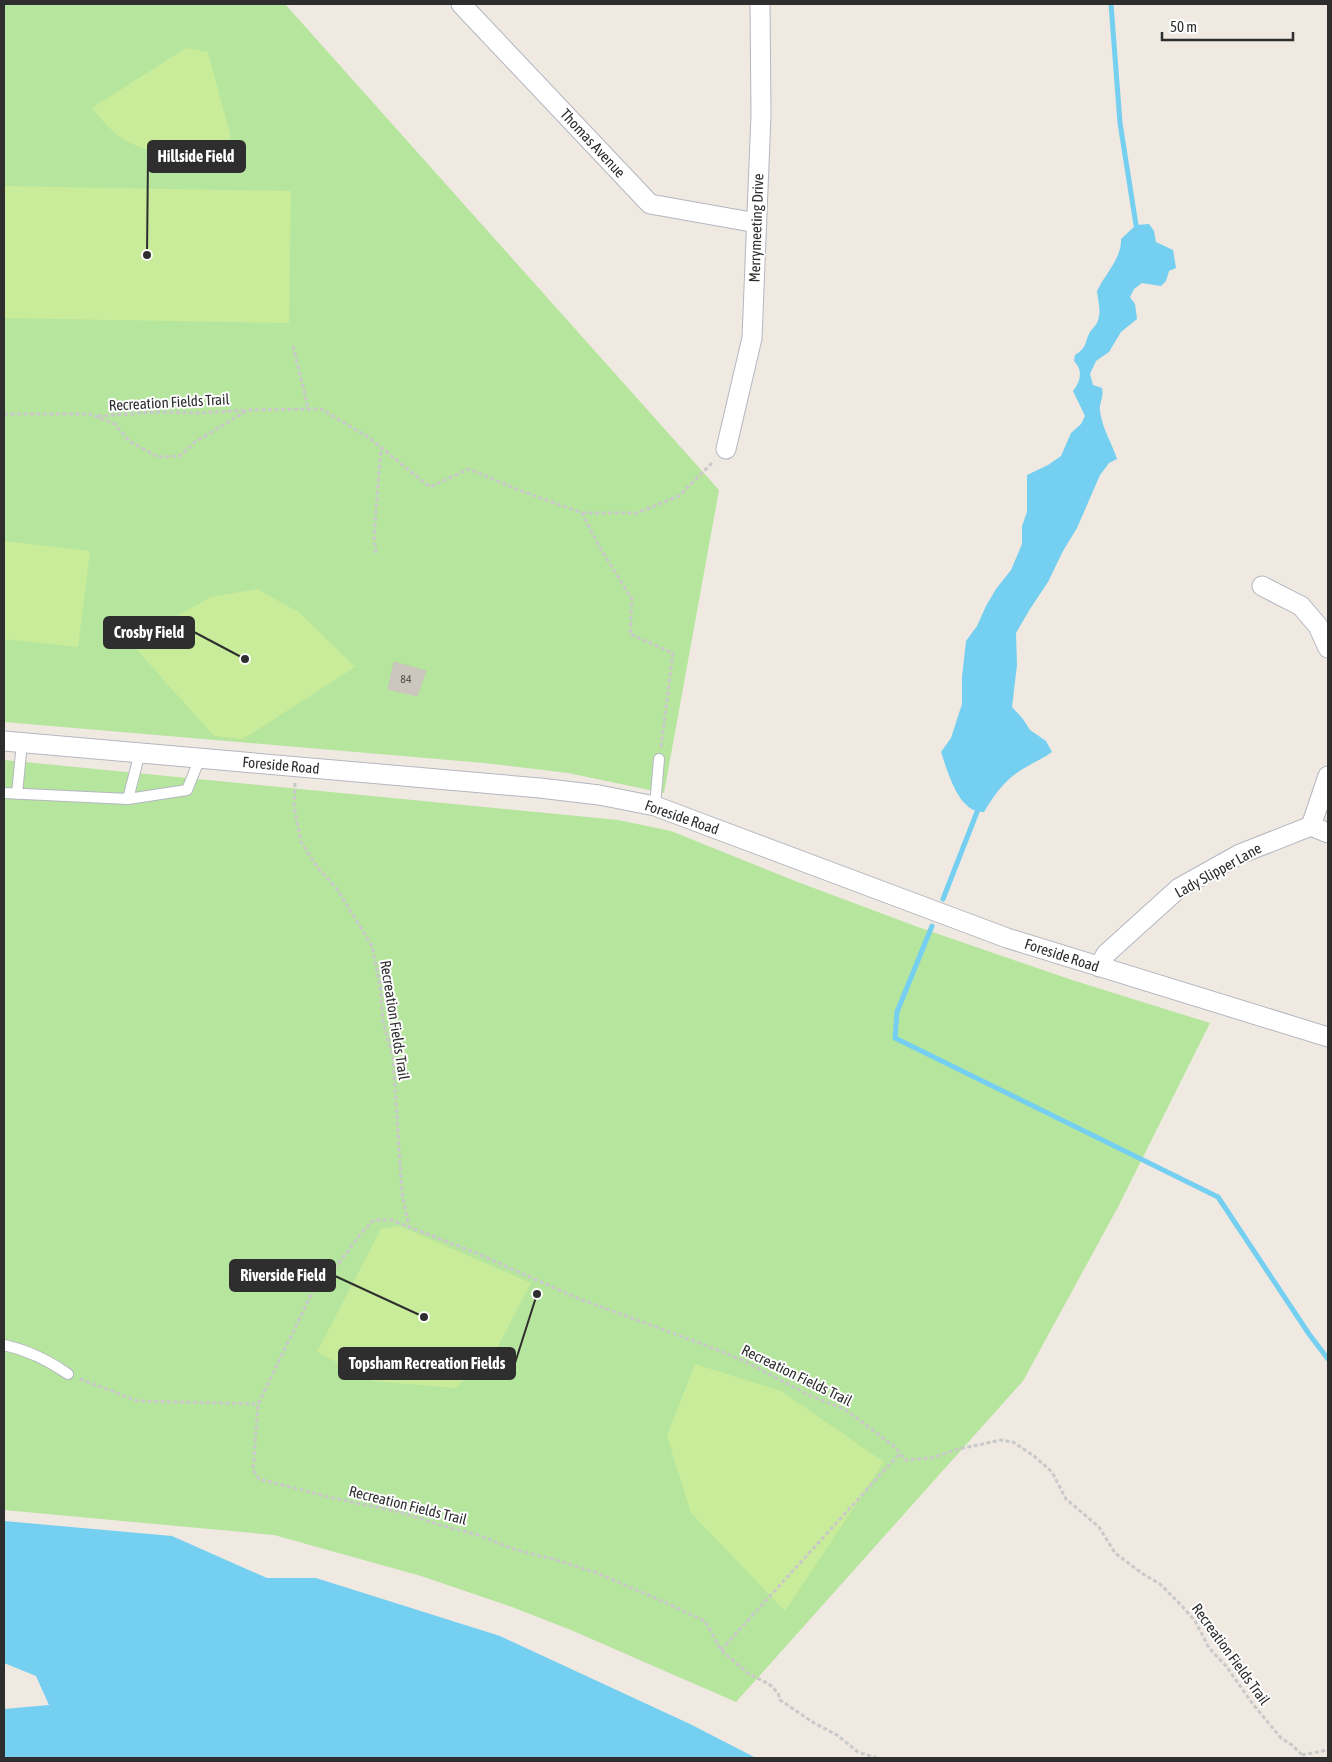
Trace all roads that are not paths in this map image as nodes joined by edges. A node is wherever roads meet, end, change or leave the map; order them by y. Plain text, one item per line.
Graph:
1 (461, 4) edge
2 (760, 4) edge
3 (757, 223) junction
4 (726, 449) road end
5 (1262, 586) dead end
6 (1328, 646) edge
7 (13, 741) edge
8 (140, 752) junction
9 (200, 758) junction
10 (659, 759) road end
11 (1328, 776) edge
12 (4, 793) edge
13 (17, 794) junction
14 (128, 799) junction
15 (655, 806) junction
16 (1311, 826) junction
17 (1328, 833) edge
18 (1099, 967) junction
19 (1328, 1037) edge
20 (4, 1345) edge
21 (68, 1374) road end

1 - 3 street, Thomas Avenue
2 - 3 street, Merrymeeting Drive
3 - 4 street, Merrymeeting Drive
5 - 6 street
7 - 8 street, Foreside Road
7 - 13 lane
8 - 9 street, Foreside Road
8 - 14 lane
9 - 14 lane
9 - 15 street, Foreside Road
10 - 15 lane
11 - 16 street
12 - 13 lane
13 - 14 lane
15 - 18 street, Foreside Road
16 - 17 street
16 - 18 street, Lady Slipper Lane
18 - 19 street, Foreside Road
20 - 21 lane

